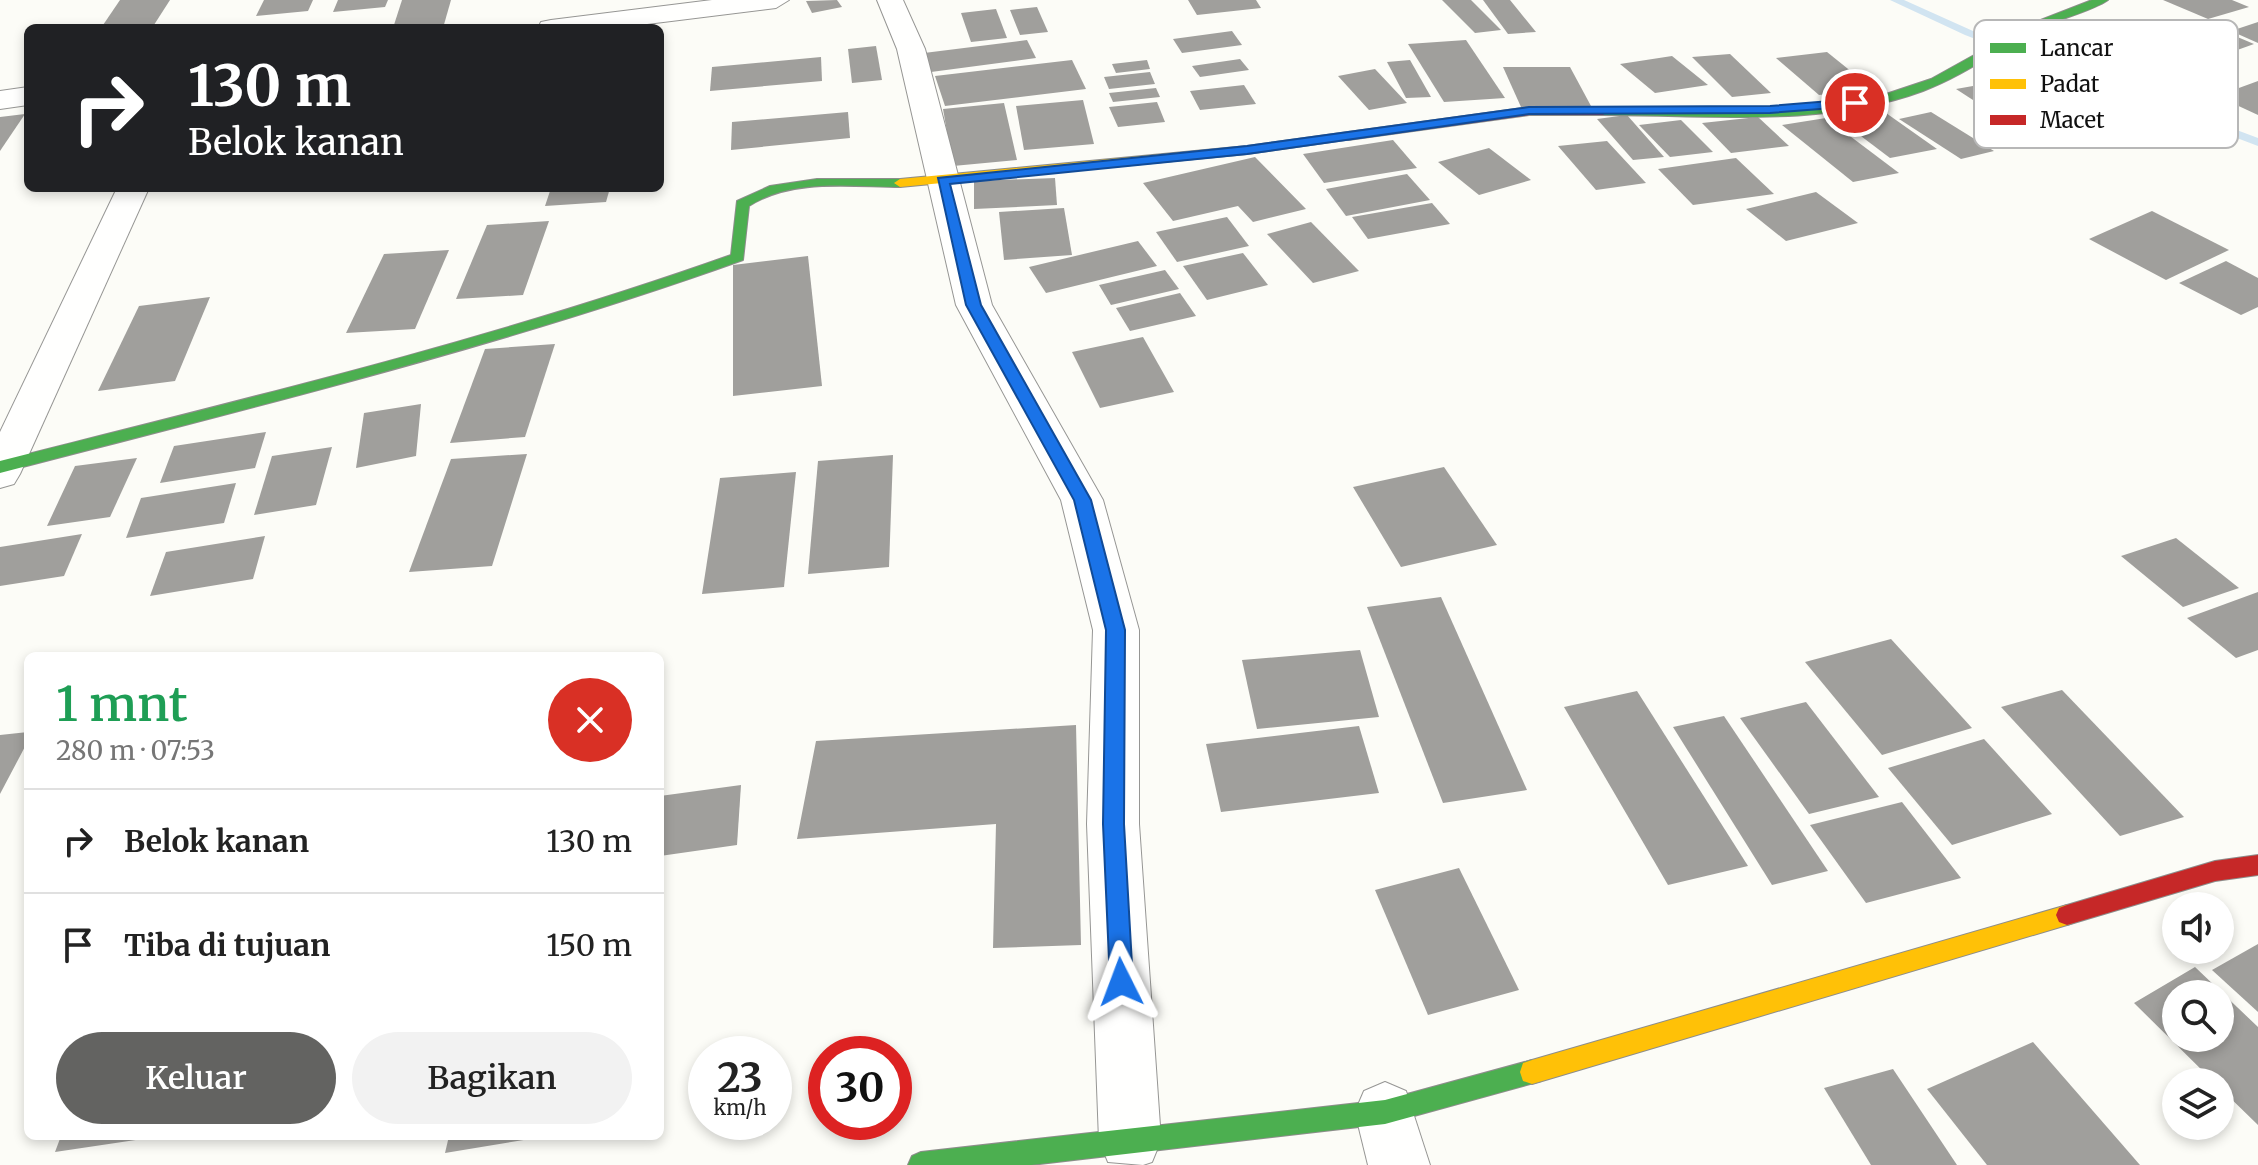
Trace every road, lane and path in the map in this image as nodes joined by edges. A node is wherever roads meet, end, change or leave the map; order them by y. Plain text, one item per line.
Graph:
1 (776, 0) edge
2 (890, 0) edge
3 (2103, 0) edge
4 (2047, 20) edge
5 (583, 24) edge
6 (1974, 62) edge
7 (24, 97) edge
8 (0, 100) edge
9 (943, 181) junction
10 (131, 192) edge
11 (1, 469) edge
12 (2258, 865) edge
13 (1392, 1139) edge
14 (1130, 1140) junction
15 (921, 1165) edge

1 - 5 street
2 - 9 street
3 - 4 street
6 - 9 street
7 - 8 street
9 - 11 street
9 - 14 street
10 - 11 street
12 - 13 street
13 - 14 street
14 - 15 street

